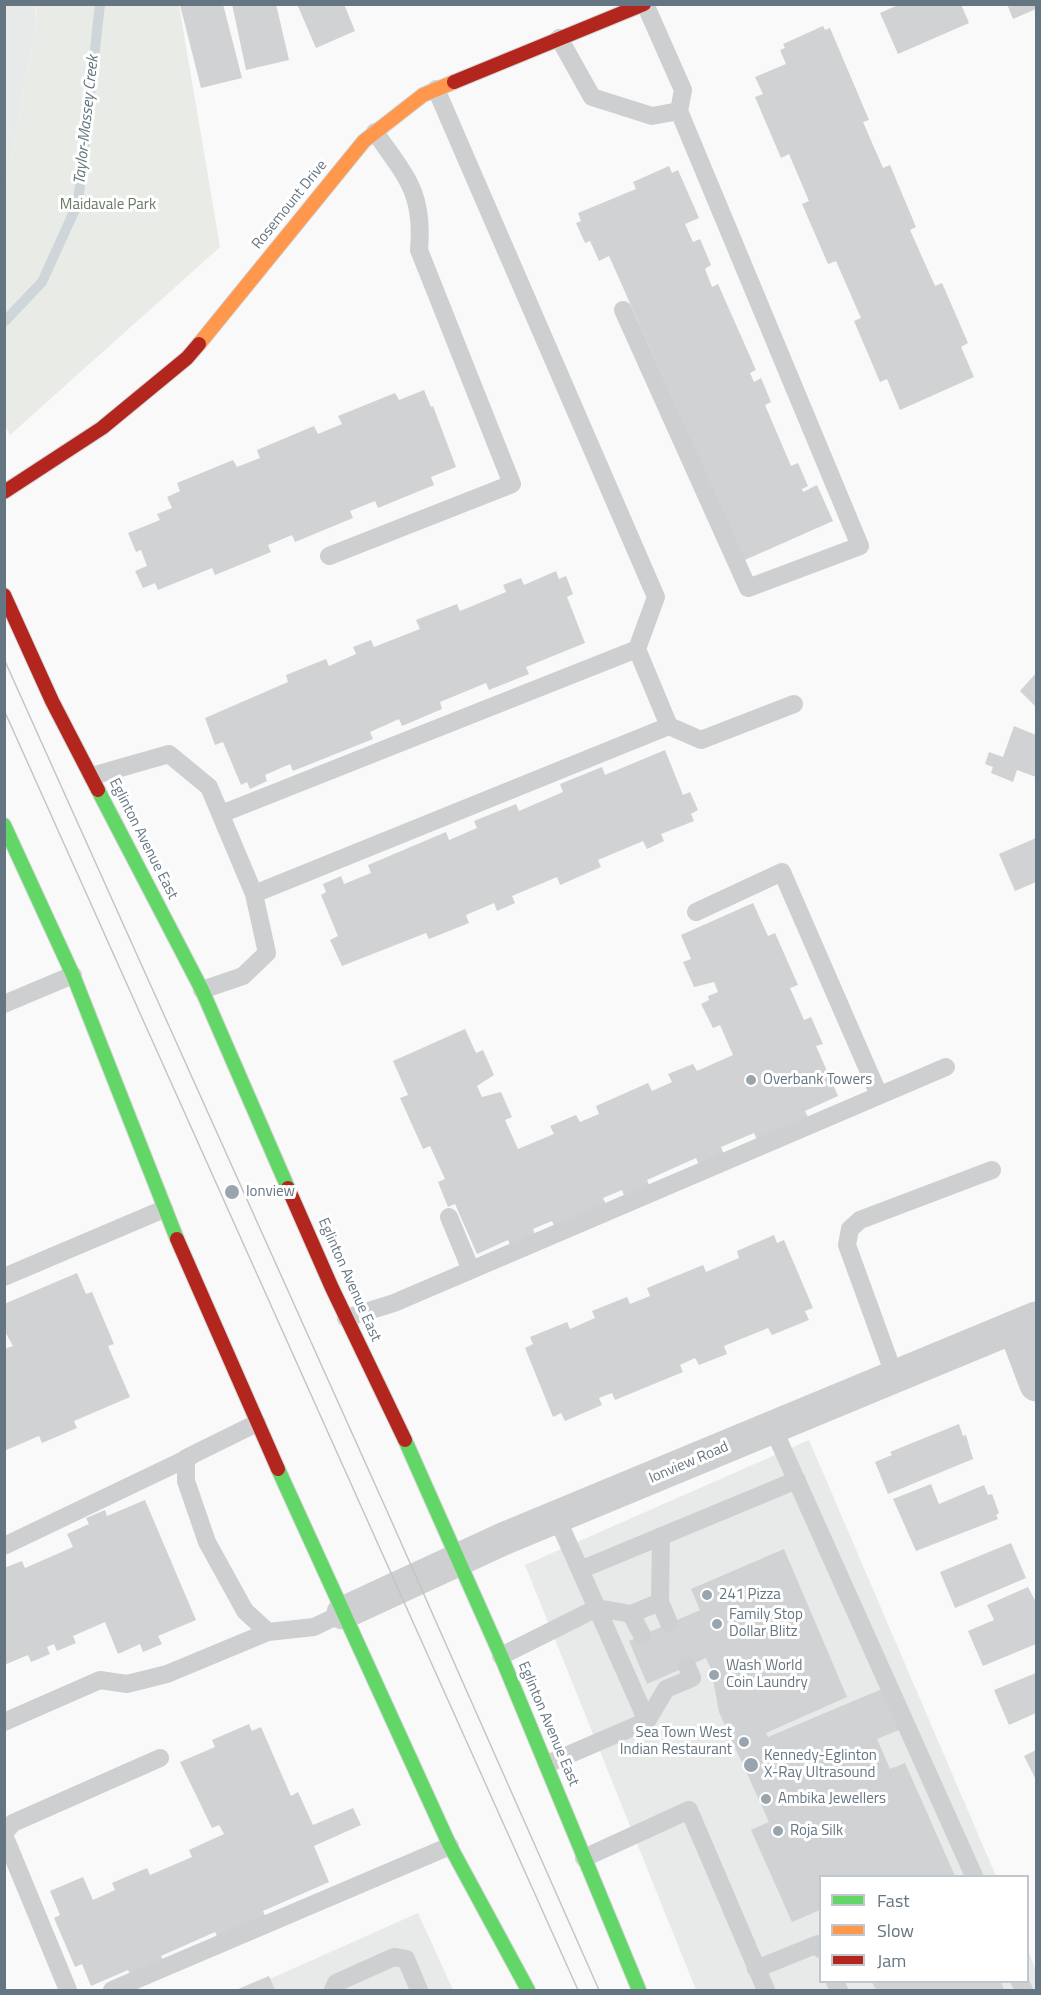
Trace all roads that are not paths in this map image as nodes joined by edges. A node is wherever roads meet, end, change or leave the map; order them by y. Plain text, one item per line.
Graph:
1 (645, 4) edge
2 (559, 38) junction
3 (436, 89) junction
4 (679, 111) junction
5 (375, 132) junction
6 (623, 310) dead end
7 (4, 492) edge
8 (329, 556) dead end
9 (4, 595) edge
10 (637, 649) junction
11 (794, 704) dead end
12 (669, 726) junction
13 (92, 776) junction
14 (221, 814) junction
15 (4, 825) edge
16 (254, 894) junction
17 (696, 912) dead end
18 (73, 975) junction
19 (202, 990) junction
20 (4, 1004) edge
21 (946, 1067) dead end
22 (879, 1095) junction
23 (992, 1170) dead end
24 (164, 1209) junction
25 (449, 1217) dead end
26 (471, 1270) junction
27 (4, 1277) edge
28 (346, 1318) junction
29 (1025, 1323) edge
30 (895, 1377) junction
31 (1036, 1385) edge
32 (257, 1423) junction
33 (773, 1428) junction
34 (190, 1457) junction
35 (797, 1480) junction
36 (557, 1518) junction
37 (661, 1536) junction
38 (4, 1546) edge
39 (459, 1560) junction
40 (580, 1570) junction
41 (660, 1602) junction
42 (597, 1608) junction
43 (343, 1613) junction
44 (631, 1614) junction
45 (669, 1623) dead end
46 (268, 1632) junction
47 (642, 1635) dead end
48 (501, 1656) junction
49 (687, 1666) dead end
50 (647, 1721) junction
51 (4, 1722) edge
52 (160, 1758) dead end
53 (547, 1764) junction
54 (4, 1834) edge
55 (450, 1846) junction
56 (584, 1858) junction
57 (974, 1875) edge
58 (819, 1944) edge
59 (756, 1969) junction
60 (68, 1990) edge
61 (111, 1990) edge
62 (333, 1990) edge
63 (419, 1990) edge
64 (528, 1990) edge
65 (639, 1990) edge
66 (766, 1990) edge

1 - 2 main road, Rosemount Drive
1 - 4 lane
2 - 3 main road, Rosemount Drive
2 - 4 lane
3 - 5 main road, Rosemount Drive
3 - 10 lane
4 - 6 lane
5 - 7 main road, Rosemount Drive
5 - 8 lane
9 - 13 main road, Eglinton Avenue East
10 - 12 lane
10 - 14 lane
11 - 12 lane
12 - 16 lane
13 - 14 lane
13 - 19 main road, Eglinton Avenue East
14 - 16 lane
15 - 18 main road
16 - 19 lane
17 - 22 lane
18 - 20 lane
18 - 24 main road
19 - 28 main road, Eglinton Avenue East
21 - 22 lane
22 - 26 lane
23 - 30 lane
24 - 27 lane
24 - 32 main road
25 - 26 lane
26 - 28 lane
28 - 39 main road, Eglinton Avenue East
29 - 30 street, Ionview Road
29 - 31 street
30 - 33 street, Ionview Road
32 - 34 lane
32 - 43 main road
33 - 35 lane
33 - 36 street, Ionview Road
34 - 38 lane
34 - 46 lane
35 - 37 lane
35 - 57 lane
36 - 39 street, Ionview Road
36 - 40 lane
37 - 40 lane
37 - 41 lane
39 - 43 street, Ionview Road
39 - 48 main road, Eglinton Avenue East
40 - 42 lane
41 - 44 lane
41 - 45 lane
42 - 44 lane
42 - 48 lane
42 - 50 lane
43 - 46 lane
43 - 55 main road
44 - 47 lane
46 - 51 lane
48 - 53 main road, Eglinton Avenue East
49 - 50 lane
50 - 53 lane
52 - 54 lane
53 - 56 main road, Eglinton Avenue East
54 - 60 lane
55 - 61 lane
55 - 64 main road
56 - 59 lane
56 - 65 main road, Eglinton Avenue East
58 - 59 lane
59 - 66 lane
62 - 63 lane

